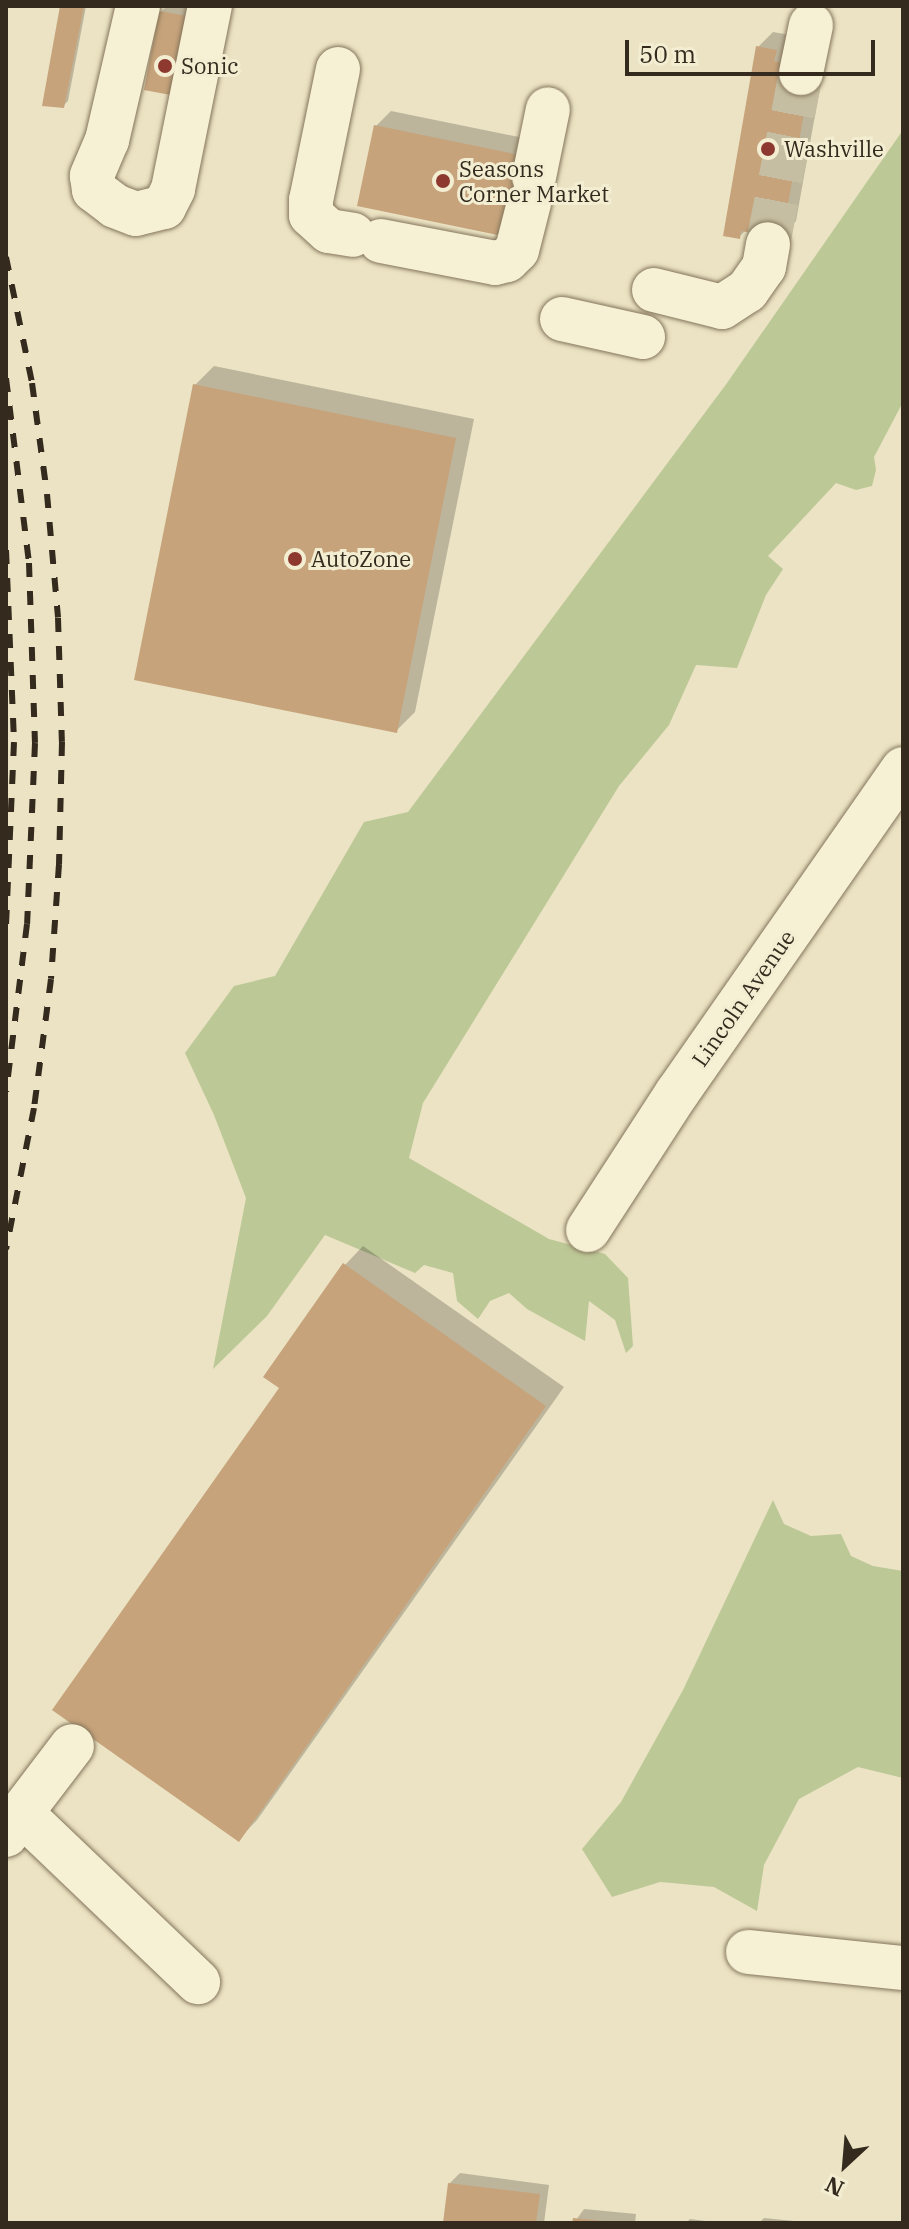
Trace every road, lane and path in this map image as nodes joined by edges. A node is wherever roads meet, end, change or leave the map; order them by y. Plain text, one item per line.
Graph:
1 (138, 6) edge
2 (210, 6) edge
3 (811, 25) dead end
4 (338, 69) dead end
5 (801, 73) tunnel mouth
6 (548, 109) dead end
7 (768, 244) tunnel mouth
8 (654, 290) dead end
9 (562, 319) dead end
10 (643, 337) dead end
11 (903, 769) edge
12 (588, 1230) dead end
13 (72, 1746) dead end
14 (14, 1824) edge
15 (748, 1952) dead end
16 (903, 1968) edge
17 (198, 1982) dead end

1 - 2 street
3 - 5 street
4 - 6 street
7 - 8 street
9 - 10 street
11 - 12 street, Lincoln Avenue
13 - 14 street
14 - 17 street
15 - 16 street

